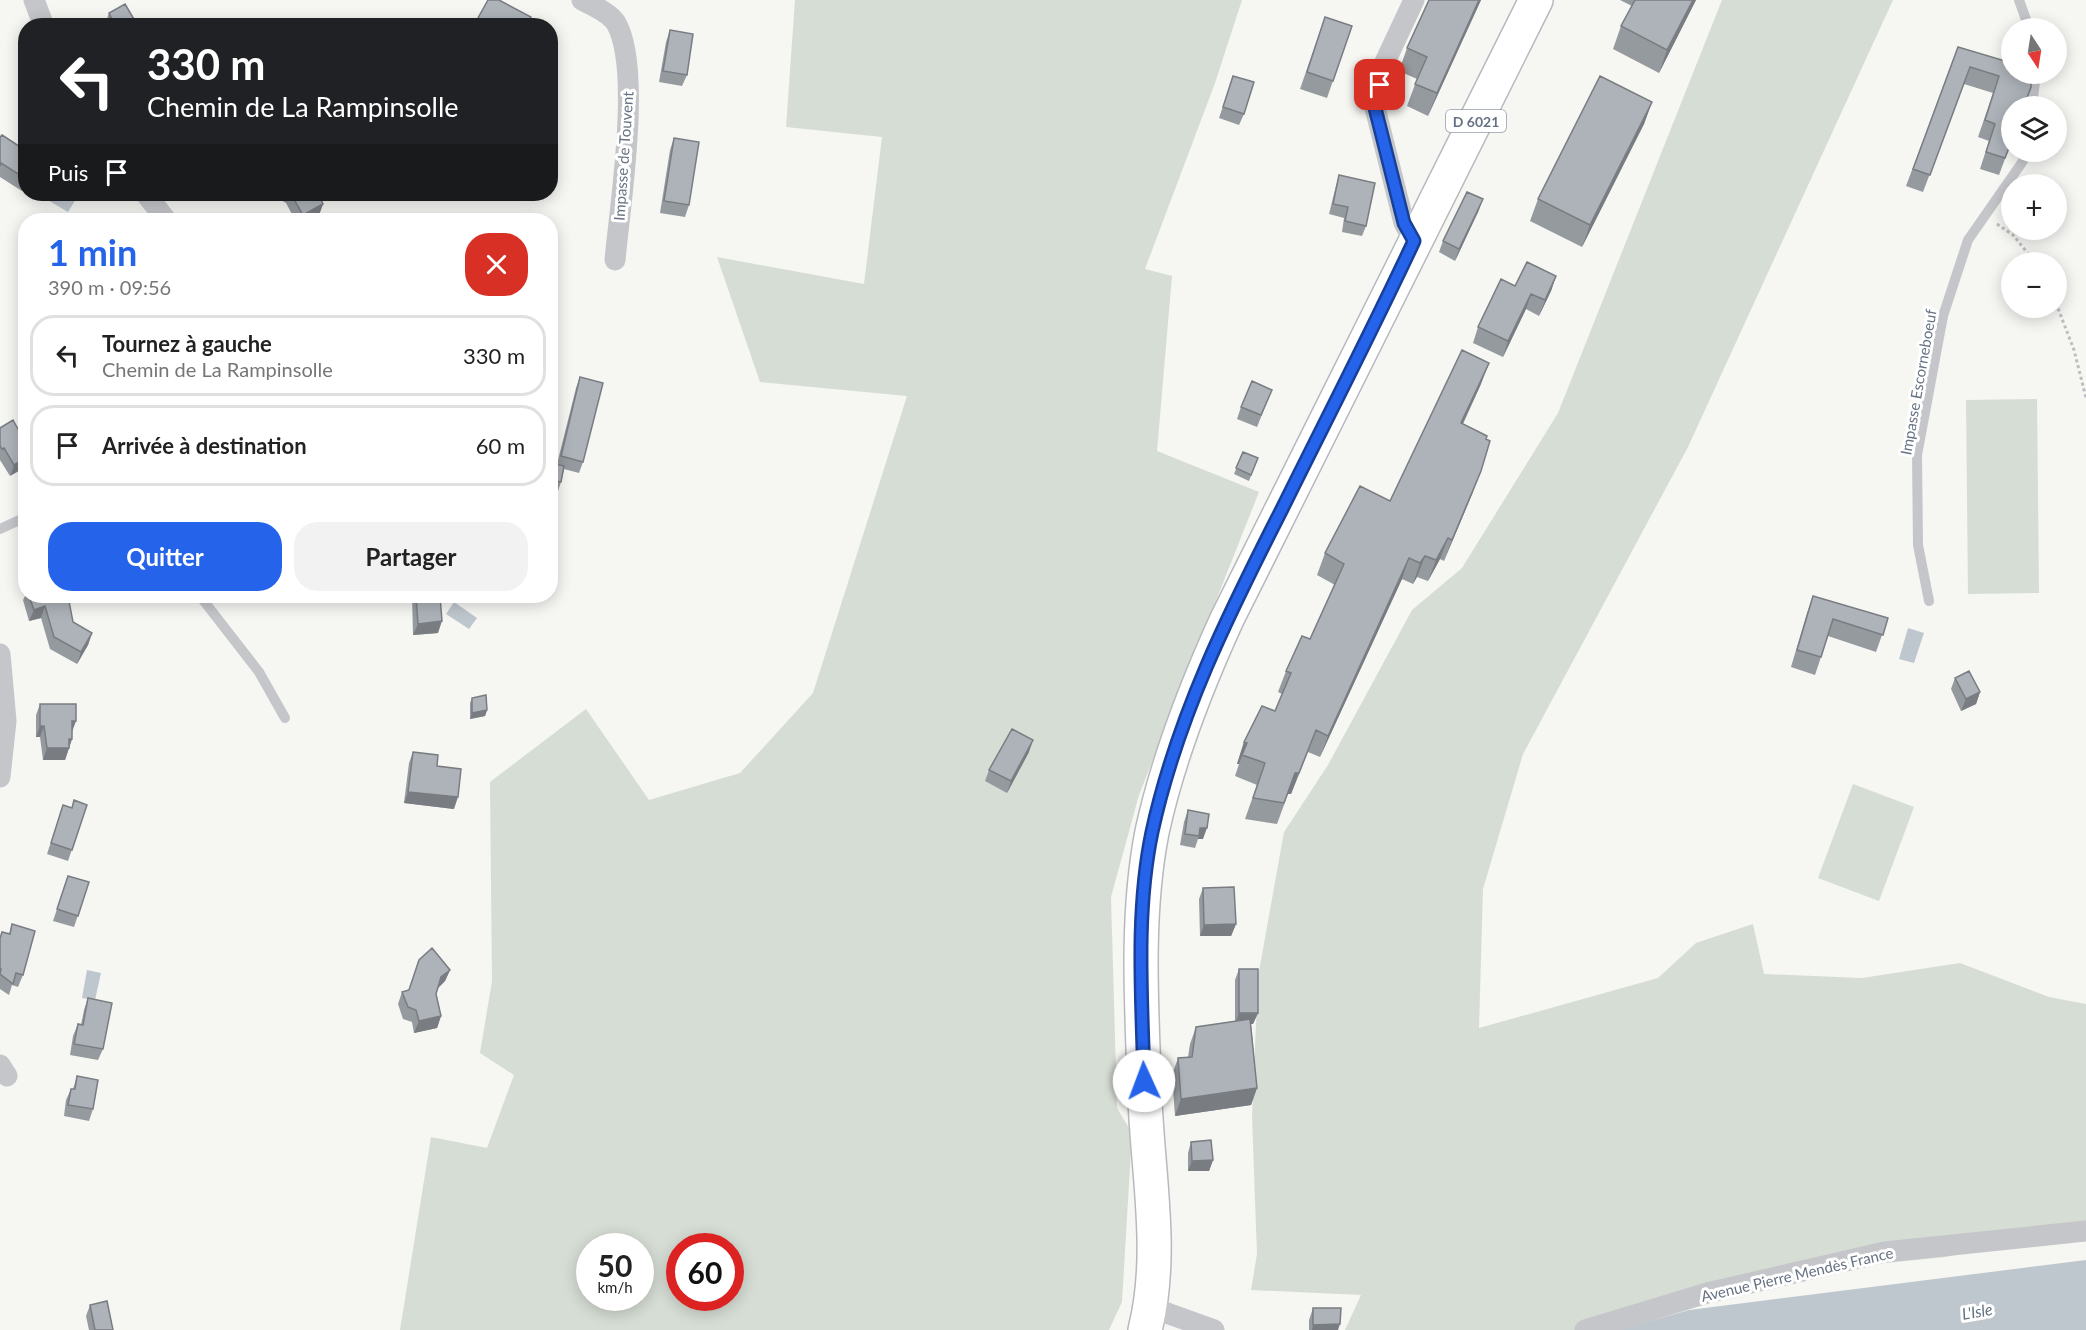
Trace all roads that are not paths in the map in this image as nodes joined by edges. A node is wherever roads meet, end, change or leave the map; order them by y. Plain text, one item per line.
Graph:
1 (34, 0) edge
2 (582, 0) edge
3 (1414, 0) edge
4 (1536, 0) edge
5 (2019, 0) edge
6 (41, 18) edge
7 (2026, 18) edge
8 (2022, 162) edge
9 (151, 201) edge
10 (161, 213) edge
11 (1414, 241) junction
12 (615, 260) dead end
13 (18, 521) edge
14 (0, 529) edge
15 (1929, 601) dead end
16 (205, 603) edge
17 (0, 654) edge
18 (285, 718) dead end
19 (0, 777) edge
20 (2086, 1231) edge
21 (1147, 1320) edge
22 (1214, 1330) edge
23 (1585, 1330) edge

1 - 6 street
2 - 12 street, Impasse de Touvent
3 - 11 street
4 - 11 main road, D 6021
5 - 7 lane
8 - 15 lane, Impasse Escorneboeuf
9 - 10 street
11 - 21 main road, D 6021
13 - 14 lane
16 - 18 lane
17 - 19 street
20 - 23 street, Avenue Pierre Mendès France
21 - 22 street

